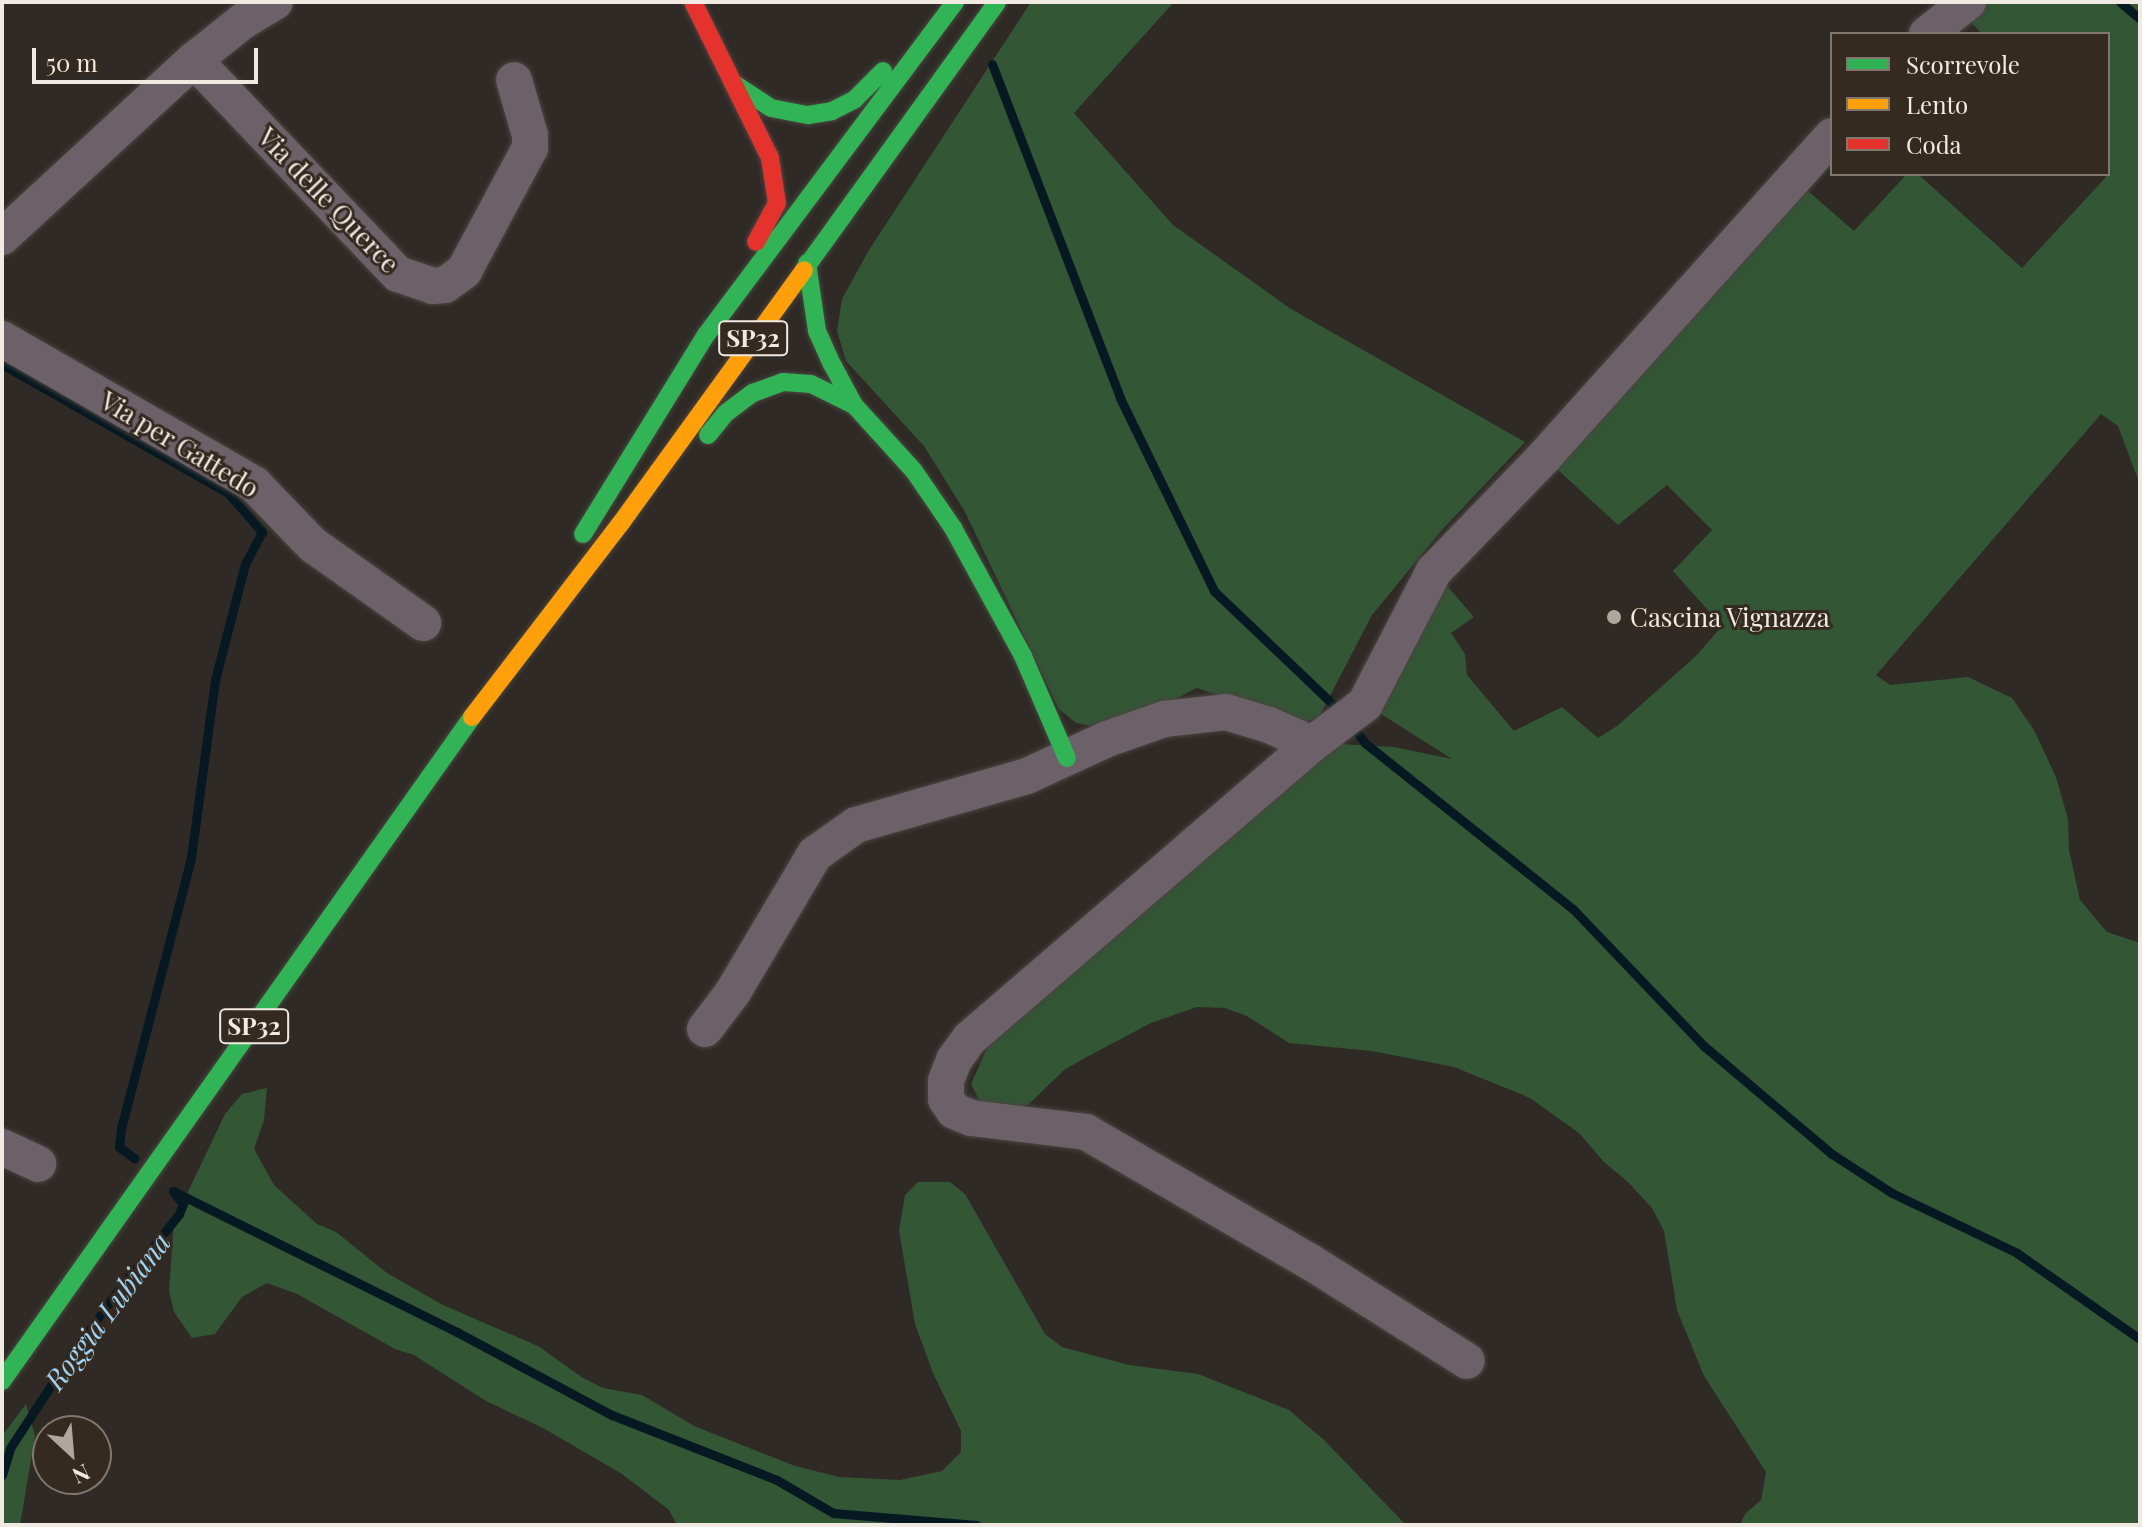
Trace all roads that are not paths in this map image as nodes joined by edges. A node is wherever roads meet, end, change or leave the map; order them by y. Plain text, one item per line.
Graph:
1 (275, 2) edge
2 (693, 2) edge
3 (947, 2) edge
4 (955, 2) edge
5 (997, 2) edge
6 (1968, 2) edge
7 (1930, 32) edge
8 (194, 60) junction
9 (514, 80) dead end
10 (733, 83) junction
11 (1830, 138) edge
12 (2, 237) edge
13 (807, 263) junction
14 (730, 303) junction
15 (2, 339) edge
16 (854, 405) junction
17 (621, 523) junction
18 (423, 623) dead end
19 (505, 671) junction
20 (1312, 744) junction
21 (1067, 758) junction
22 (705, 1029) dead end
23 (2, 1147) edge
24 (38, 1164) dead end
25 (1467, 1361) dead end
26 (2, 1381) edge

1 - 8 street
2 - 10 main road
3 - 10 main road
4 - 14 main road, SP32
5 - 13 main road, SP32
6 - 7 street
8 - 9 street, Via delle Querce
8 - 12 street
10 - 14 main road
11 - 20 street
13 - 16 main road
13 - 17 main road, SP32
14 - 19 main road, SP32
15 - 18 street, Via per Gattedo
16 - 17 main road
16 - 21 main road
17 - 19 main road, SP32
19 - 26 main road, SP32
20 - 21 street
20 - 25 street
21 - 22 street
23 - 24 street

